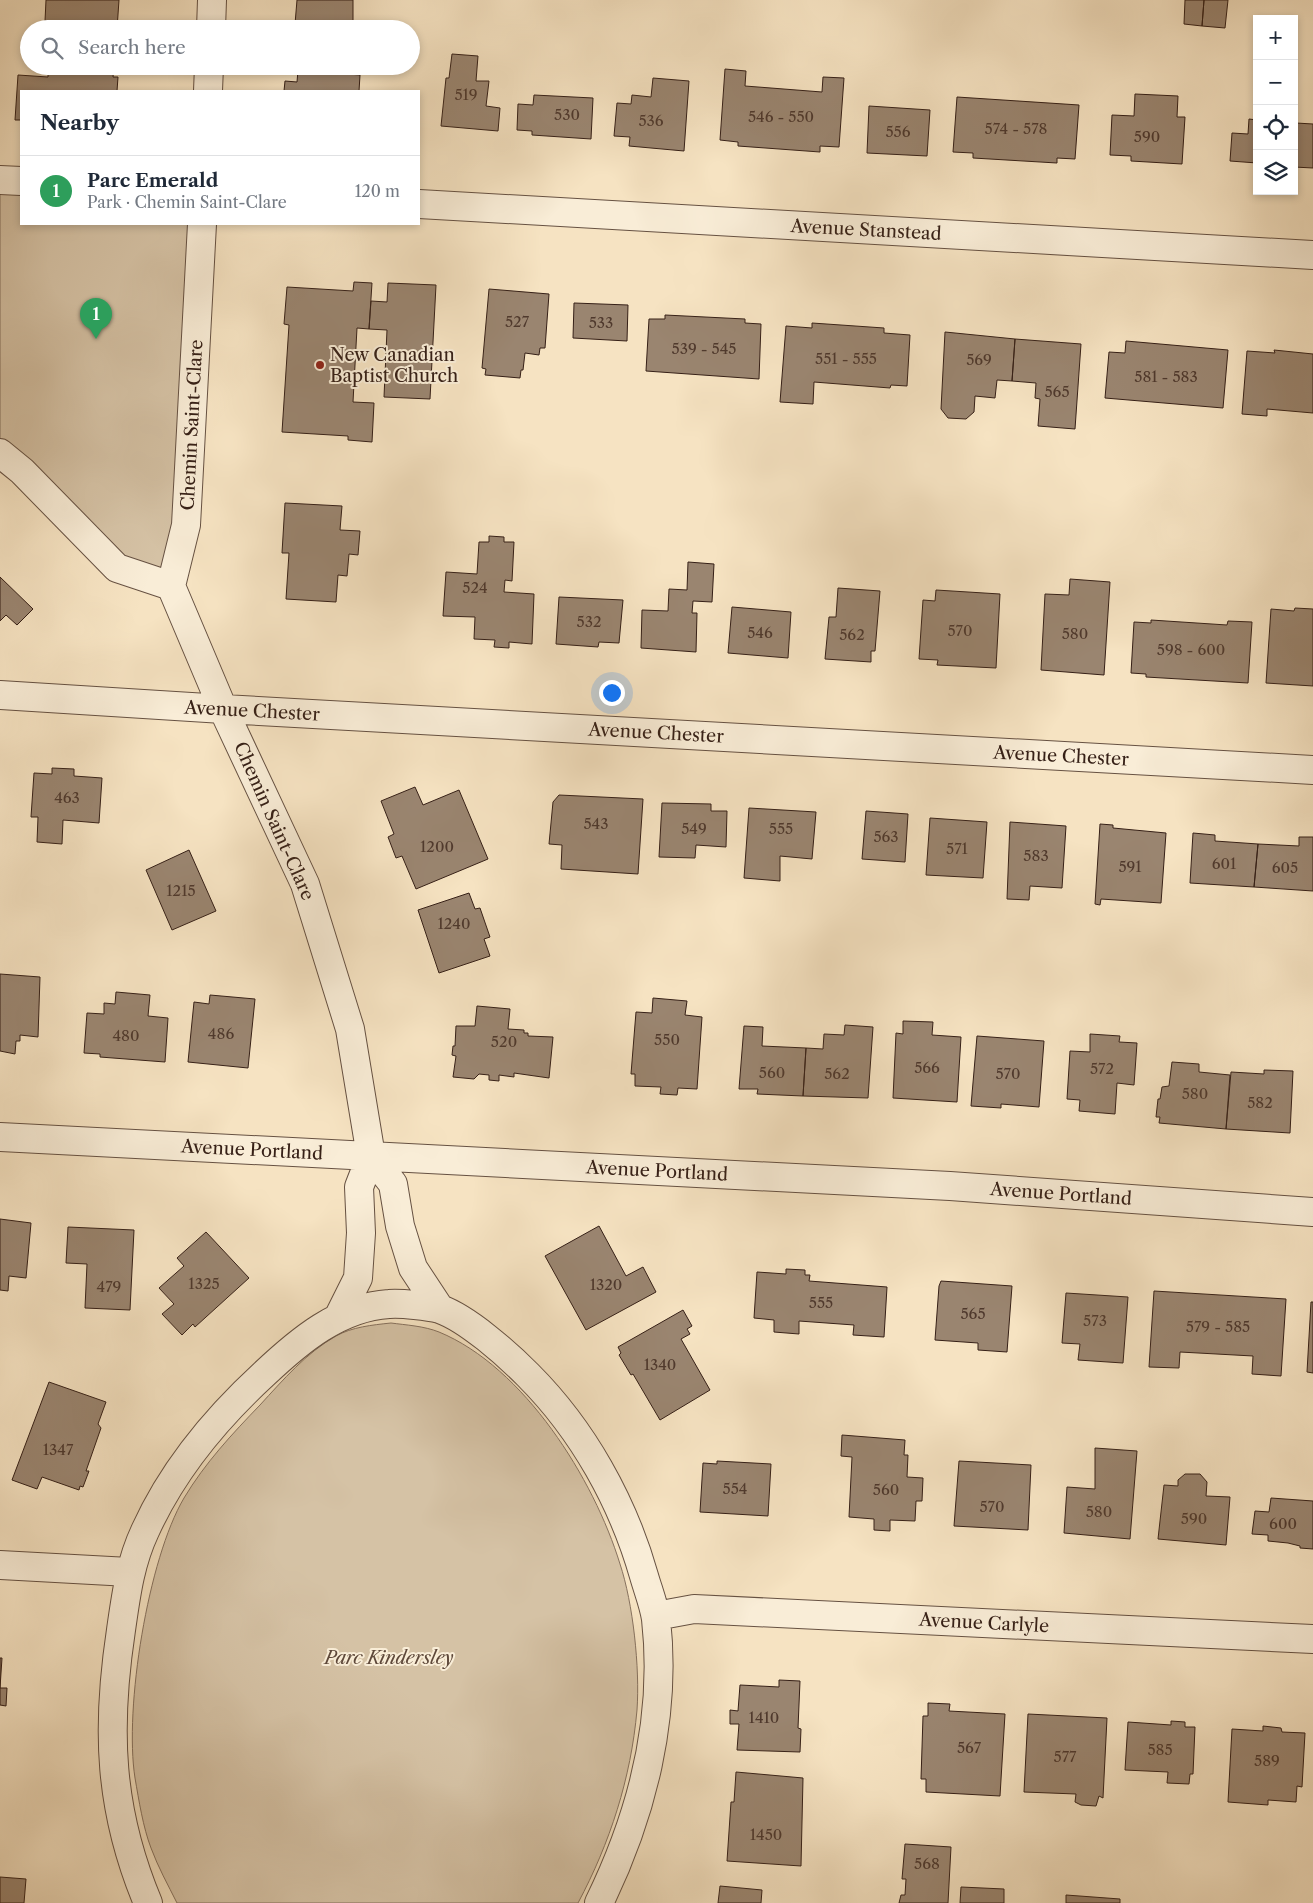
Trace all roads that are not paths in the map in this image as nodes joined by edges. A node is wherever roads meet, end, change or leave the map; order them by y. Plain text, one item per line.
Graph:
1 (212, 0) edge
2 (211, 20) edge
3 (209, 75) edge
4 (208, 90) edge
5 (0, 180) edge
6 (20, 182) edge
7 (420, 204) edge
8 (202, 225) edge
9 (1313, 255) edge
10 (0, 453) edge
11 (171, 586) junction
12 (0, 695) edge
13 (223, 709) junction
14 (1313, 770) edge
15 (0, 1137) edge
16 (371, 1156) junction
17 (1313, 1212) edge
18 (440, 1309) junction
19 (338, 1318) junction
20 (0, 1565) edge
21 (129, 1572) junction
22 (656, 1616) junction
23 (1313, 1639) edge
24 (148, 1903) edge
25 (599, 1903) edge

1 - 2 street
3 - 4 street
5 - 6 street
7 - 9 street, Avenue Stanstead
8 - 11 street, Chemin Saint-Clare
10 - 11 street
11 - 13 street, Chemin Saint-Clare
12 - 13 street, Avenue Chester
13 - 14 street, Avenue Chester
13 - 16 street, Chemin Saint-Clare
15 - 16 street, Avenue Portland
16 - 17 street, Avenue Portland
16 - 18 street, Chemin Saint-Clare
16 - 19 street
18 - 19 street, Chemin Saint-Clare
18 - 22 street, Chemin Saint-Clare
19 - 21 street, Chemin Saint-Clare
20 - 21 street
21 - 24 street, Chemin Saint-Clare
22 - 23 street, Avenue Carlyle
22 - 25 street, Chemin Saint-Clare

